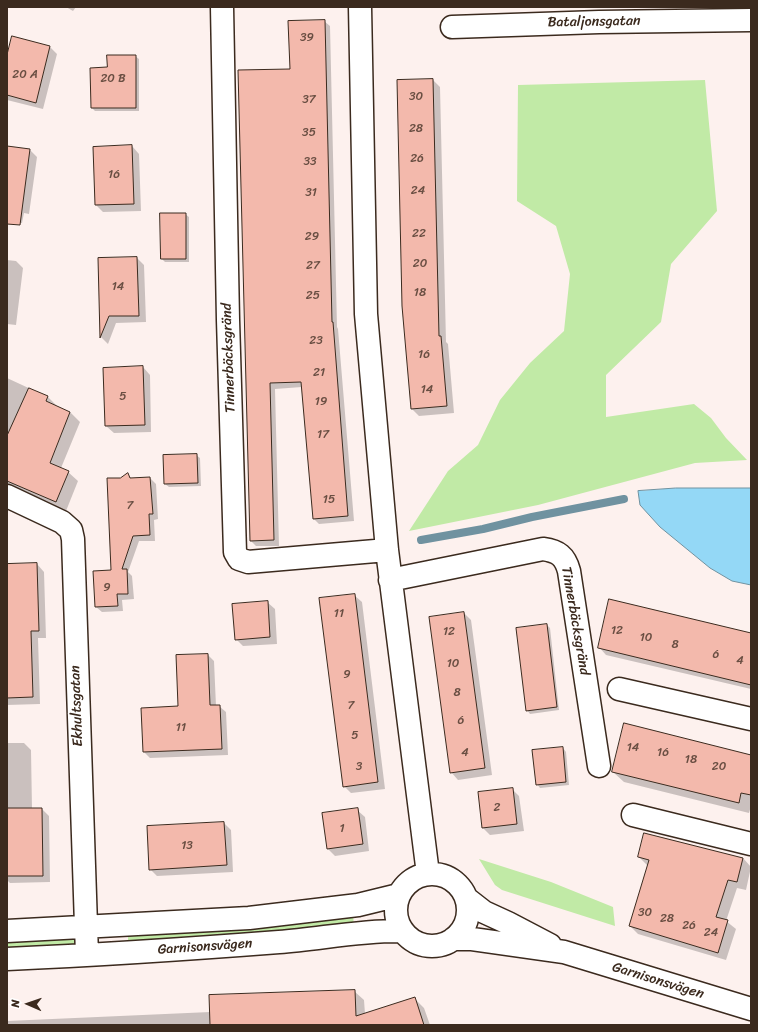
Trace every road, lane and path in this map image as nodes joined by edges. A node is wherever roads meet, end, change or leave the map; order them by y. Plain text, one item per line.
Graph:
1 (222, 7) edge
2 (360, 7) edge
3 (742, 15) edge
4 (452, 27) dead end
5 (7, 496) edge
6 (387, 550) junction
7 (390, 580) junction
8 (619, 689) dead end
9 (751, 719) edge
10 (598, 766) dead end
11 (633, 815) dead end
12 (751, 844) edge
13 (428, 874) junction
14 (399, 895) junction
15 (466, 898) junction
16 (86, 926) junction
17 (7, 931) edge
18 (403, 931) junction
19 (453, 939) junction
20 (564, 952) junction
21 (86, 955) junction
22 (7, 959) edge
23 (751, 1009) edge

1 - 6 street, Tinnerbäcksgränd
2 - 6 street
3 - 4 street, Bataljonsgatan
5 - 16 street, Ekhultsgatan
6 - 7 street
7 - 10 street, Tinnerbäcksgränd
7 - 13 street
8 - 9 street
11 - 12 street
13 - 14 street
13 - 15 street
14 - 16 street, Garnisonsvägen
14 - 18 street
15 - 19 street
15 - 20 street, Garnisonsvägen
16 - 17 street, Garnisonsvägen
16 - 21 street, Ekhultsgatan
18 - 19 street
18 - 21 street, Garnisonsvägen
19 - 20 street, Garnisonsvägen
20 - 23 street, Garnisonsvägen
21 - 22 street, Garnisonsvägen

